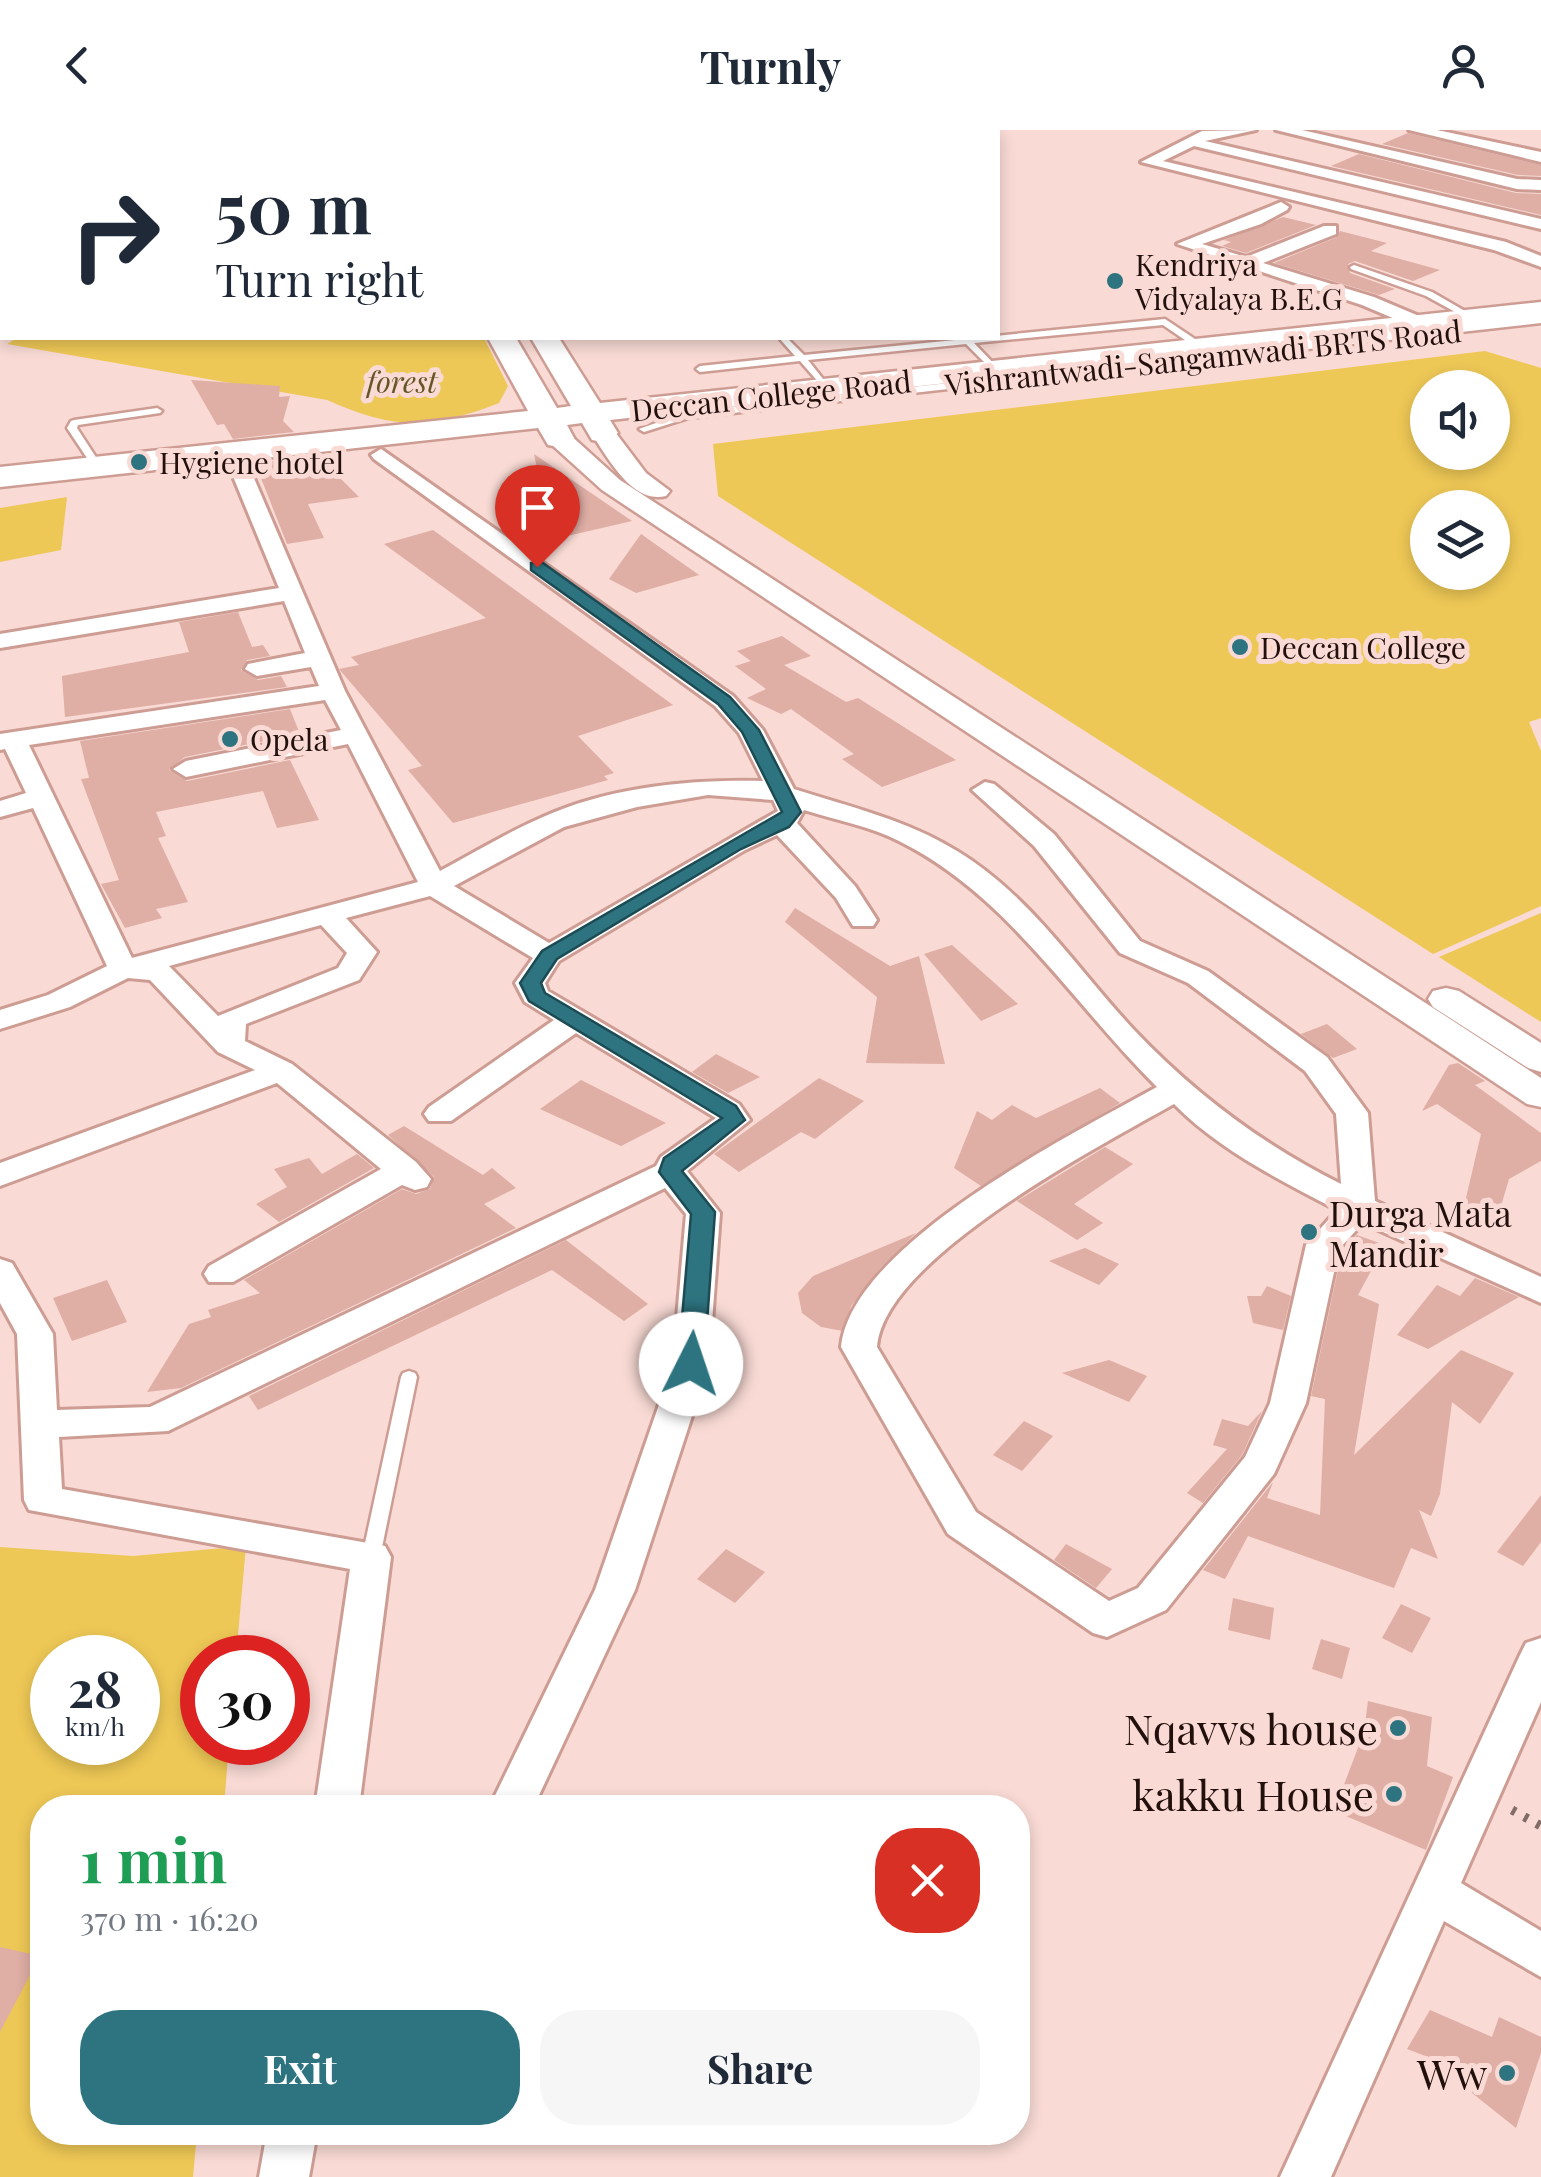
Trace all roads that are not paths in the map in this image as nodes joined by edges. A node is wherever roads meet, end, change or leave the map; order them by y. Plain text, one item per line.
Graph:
1 (1249, 130) edge
2 (1283, 130) edge
3 (1416, 130) edge
4 (1199, 135) edge
5 (1541, 157) edge
6 (1541, 185) edge
7 (1281, 207) dead end
8 (1541, 224) edge
9 (1330, 230) dead end
10 (1541, 262) edge
11 (1247, 263) junction
12 (1354, 267) dead end
13 (1541, 310) edge
14 (1474, 318) junction
15 (1541, 320) edge
16 (1420, 324) junction
17 (1541, 329) edge
18 (1000, 339) edge
19 (503, 340) edge
20 (546, 340) edge
21 (785, 340) edge
22 (989, 340) edge
23 (969, 342) junction
24 (1201, 347) junction
25 (802, 358) junction
26 (700, 369) dead end
27 (994, 370) junction
28 (827, 389) junction
29 (157, 411) dead end
30 (687, 415) junction
31 (644, 419) junction
32 (597, 424) junction
33 (554, 429) junction
34 (381, 455) junction
35 (98, 468) junction
36 (240, 469) junction
37 (0, 477) edge
38 (0, 493) edge
39 (292, 594) junction
40 (0, 641) edge
41 (319, 658) junction
42 (257, 669) dead end
43 (334, 691) junction
44 (356, 736) junction
45 (7, 741) edge
46 (186, 768) dead end
47 (984, 790) dead end
48 (44, 796) junction
49 (0, 809) edge
50 (784, 810) junction
51 (434, 886) junction
52 (327, 915) junction
53 (863, 920) dead end
54 (549, 955) junction
55 (123, 968) junction
56 (0, 1020) edge
57 (575, 1020) junction
58 (229, 1045) junction
59 (1541, 1060) edge
60 (281, 1071) junction
61 (1177, 1089) junction
62 (1541, 1095) edge
63 (440, 1114) dead end
64 (670, 1172) junction
65 (0, 1175) edge
66 (1359, 1207) junction
67 (0, 1271) edge
68 (221, 1274) dead end
69 (1541, 1291) edge
70 (410, 1377) dead end
71 (40, 1424) junction
72 (371, 1557) junction
73 (1541, 1656) edge
74 (339, 1795) edge
75 (517, 1795) edge
76 (1433, 1890) junction
77 (1541, 1956) edge
78 (1305, 2177) edge

1 - 4 street
2 - 6 street
3 - 5 street
4 - 8 street
4 - 10 street
7 - 11 street
9 - 11 street
11 - 16 street
12 - 14 lane
13 - 14 main road, Deccan College Road
14 - 16 main road, Deccan College Road
15 - 30 lane, Vishrantwadi-Sangamwadi BRTS Road
16 - 24 main road, Deccan College Road
17 - 31 main road, Deccan College Road
18 - 24 lane
19 - 33 main road
20 - 32 main road
21 - 25 lane
22 - 23 lane
23 - 25 lane
23 - 27 lane
24 - 27 main road, Deccan College Road
25 - 26 lane
25 - 28 lane
27 - 28 main road, Deccan College Road
28 - 31 main road, Deccan College Road
29 - 35 lane
30 - 31 lane
30 - 31 lane
31 - 32 main road, Deccan College Road
32 - 33 main road, Deccan College Road
32 - 59 street
33 - 34 main road, Deccan College Road
33 - 35 main road, Deccan College Road
33 - 62 street
34 - 36 main road, Deccan College Road
34 - 50 street
35 - 37 main road, Deccan College Road
36 - 38 main road, Deccan College Road
36 - 39 street
39 - 40 street
39 - 41 street
41 - 42 street
41 - 43 street
43 - 44 street
43 - 45 street
44 - 46 street
44 - 51 street
45 - 48 street
47 - 66 street
48 - 49 street
48 - 55 street
50 - 51 street
50 - 53 street
50 - 54 street
50 - 61 street
51 - 52 street
51 - 54 street
52 - 55 street
52 - 58 street
54 - 57 street
55 - 56 street
55 - 58 street
57 - 63 street
57 - 64 street
58 - 60 street
60 - 65 street
60 - 68 street
61 - 66 street
61 - 66 street
64 - 71 street
64 - 75 street
66 - 69 street
67 - 71 street
70 - 72 lane
71 - 72 street
72 - 74 street
73 - 76 street
76 - 77 street
76 - 78 street

